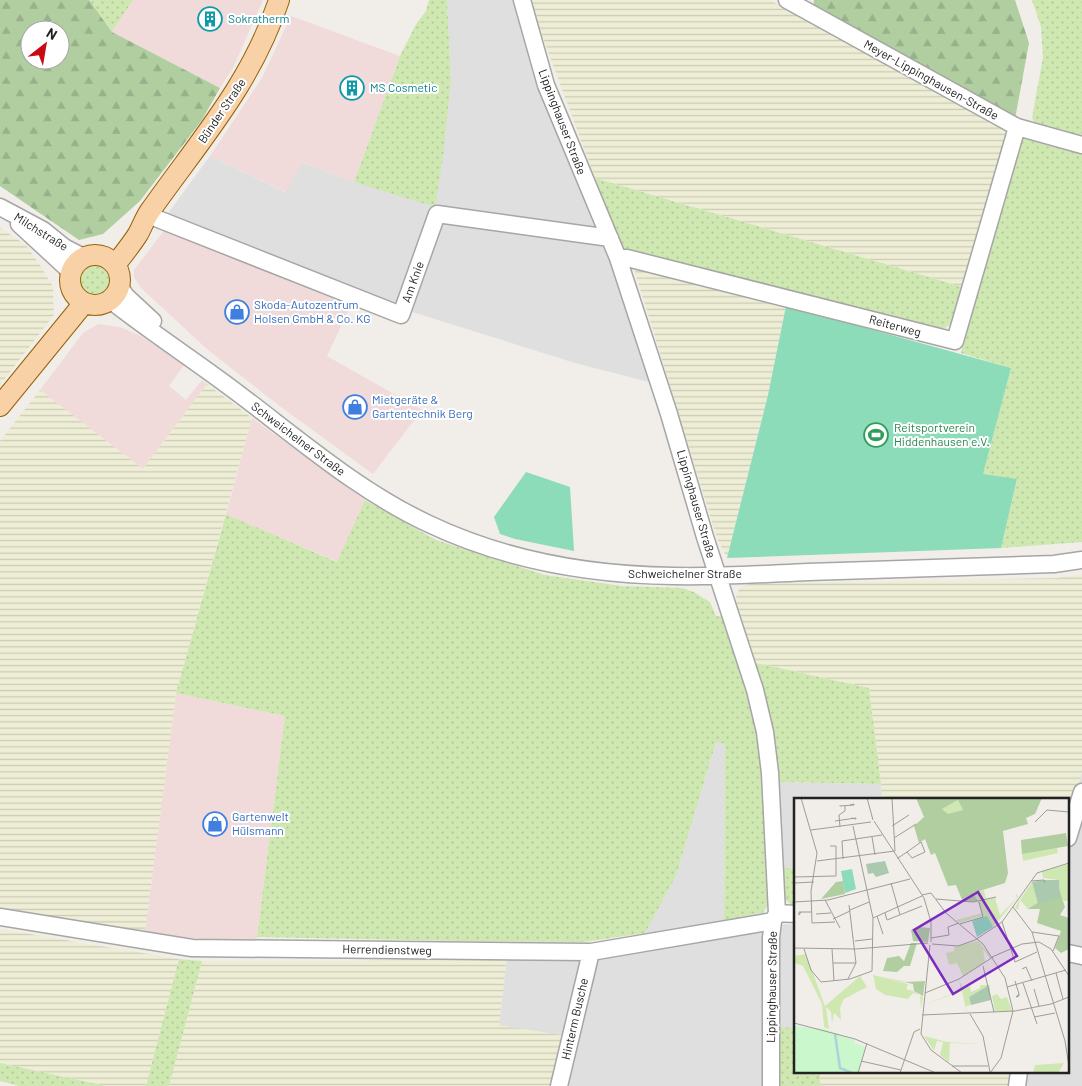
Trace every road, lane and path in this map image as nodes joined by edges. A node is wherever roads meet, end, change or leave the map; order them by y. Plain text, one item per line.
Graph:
1 (279, 0) edge
2 (522, 0) edge
3 (787, 0) edge
4 (1018, 127) junction
5 (1082, 145) edge
6 (0, 207) edge
7 (149, 213) junction
8 (610, 238) junction
9 (618, 258) junction
10 (109, 261) junction
11 (77, 265) junction
12 (115, 293) junction
13 (79, 299) junction
14 (0, 396) edge
15 (0, 406) edge
16 (1082, 560) edge
17 (717, 575) junction
18 (1082, 792) edge
19 (1070, 831) edge
20 (794, 914) edge
21 (0, 917) edge
22 (775, 917) junction
23 (591, 952) junction
24 (559, 1086) edge
25 (771, 1086) edge

1 - 7 main road, Bünder Straße
2 - 8 street, Lippinghauser Straße
3 - 4 street, Meyer-Lippinghausen-Straße
4 - 5 street, Meyer-Lippinghausen-Straße
4 - 9 street, Reiterweg
6 - 11 street, Milchstraße
7 - 8 street, Am Knie
7 - 10 main road, Bünder Straße
8 - 9 street, Lippinghauser Straße
9 - 17 street, Lippinghauser Straße
10 - 11 main road
10 - 12 main road
11 - 13 main road
12 - 13 main road
12 - 17 street, Schweichelner Straße
13 - 14 main road
13 - 15 main road
16 - 17 street, Schweichelner Straße
17 - 22 street, Lippinghauser Straße
18 - 19 street
20 - 22 street, Herrendienstweg
21 - 23 street, Herrendienstweg
22 - 23 street, Herrendienstweg
22 - 25 street, Lippinghauser Straße
23 - 24 street, Hinterm Busche

